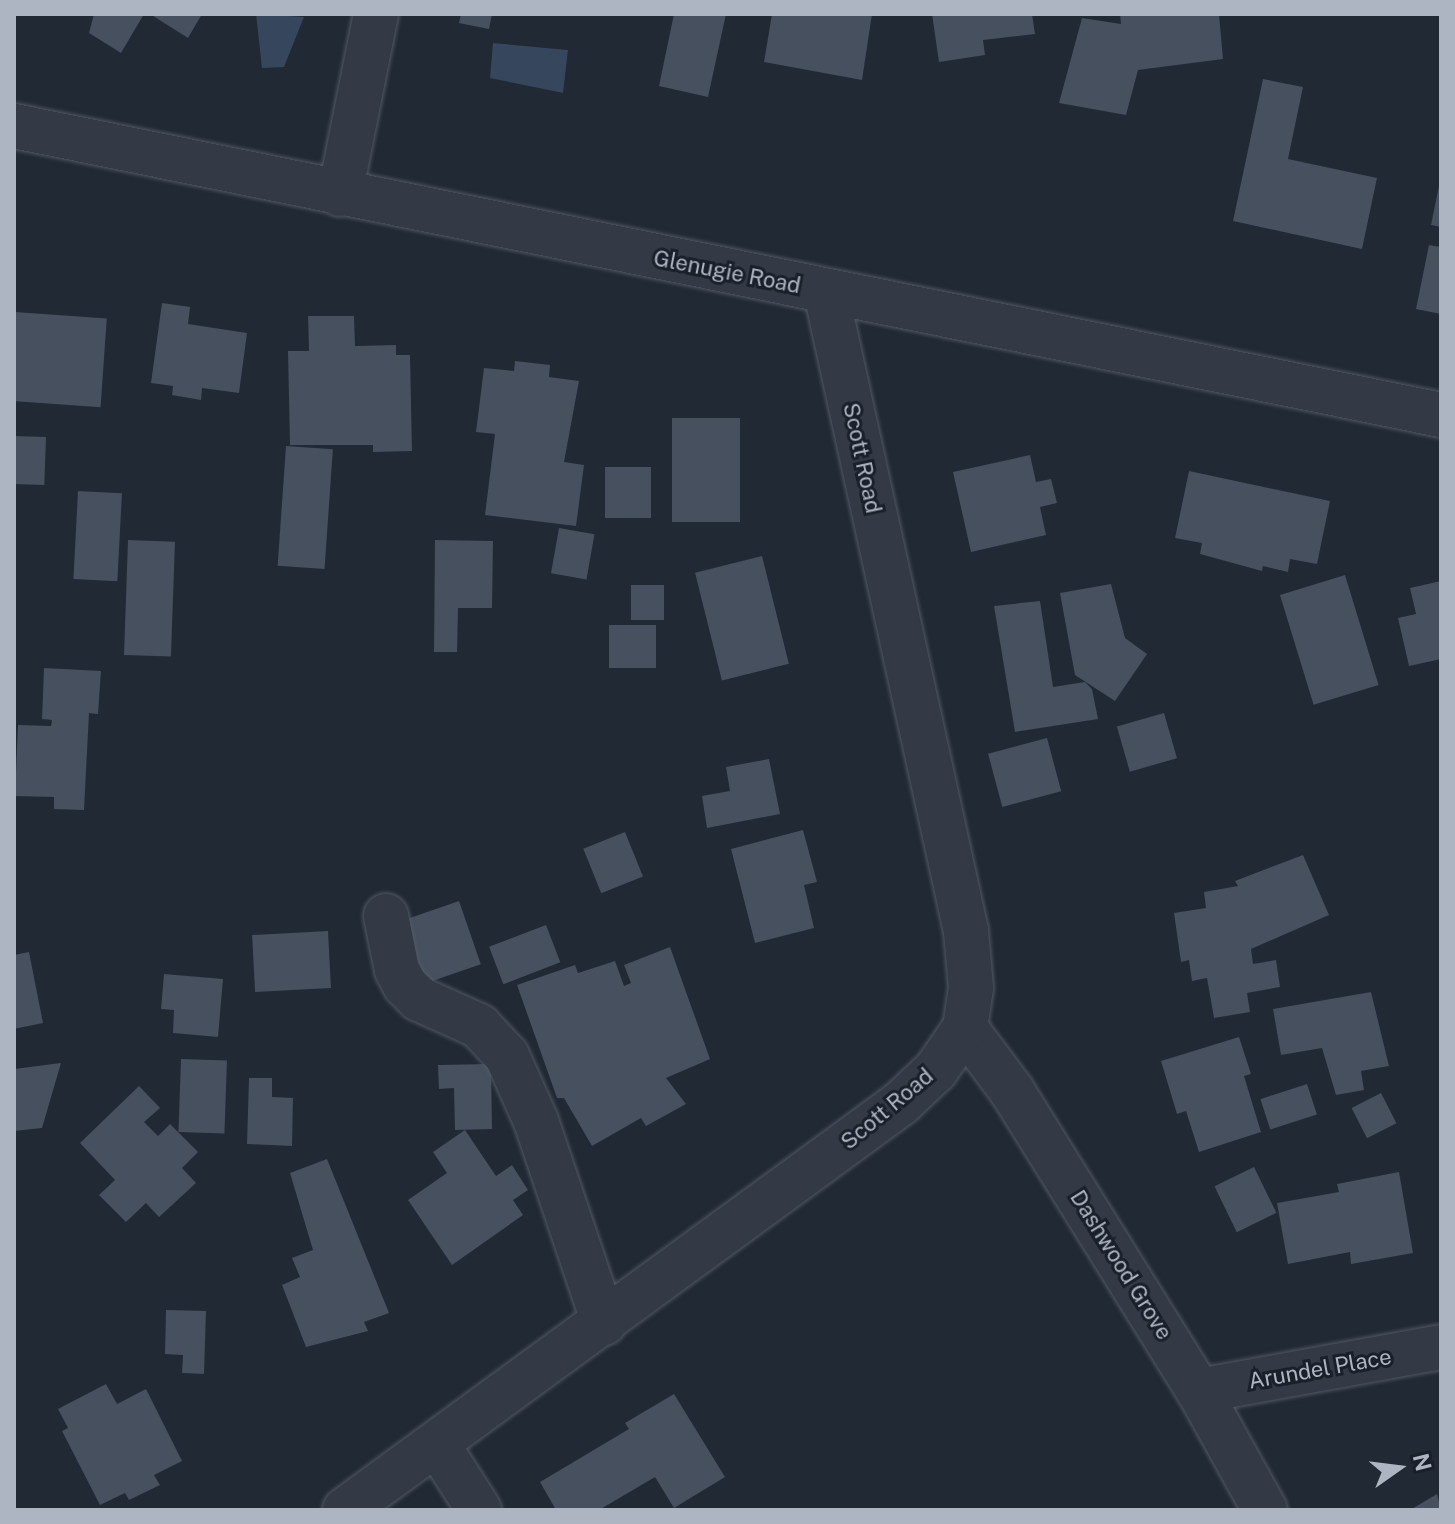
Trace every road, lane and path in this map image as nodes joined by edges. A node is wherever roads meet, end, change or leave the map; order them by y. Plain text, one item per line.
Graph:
1 (376, 14) edge
2 (14, 126) edge
3 (340, 194) junction
4 (826, 292) junction
5 (1441, 415) edge
6 (386, 916) dead end
7 (965, 1028) junction
8 (604, 1323) junction
9 (1441, 1347) edge
10 (1199, 1391) junction
11 (437, 1444) junction
12 (345, 1510) edge
13 (479, 1510) edge
14 (1265, 1510) edge

1 - 3 street
2 - 3 street, Glenugie Road
3 - 4 street, Glenugie Road
4 - 5 street, Glenugie Road
4 - 7 street, Scott Road
6 - 8 street
7 - 8 street, Scott Road
7 - 10 street, Dashwood Grove
8 - 11 street, Scott Road
9 - 10 street, Arundel Place
10 - 14 street, Dashwood Grove
11 - 12 street, Scott Road
11 - 13 street

